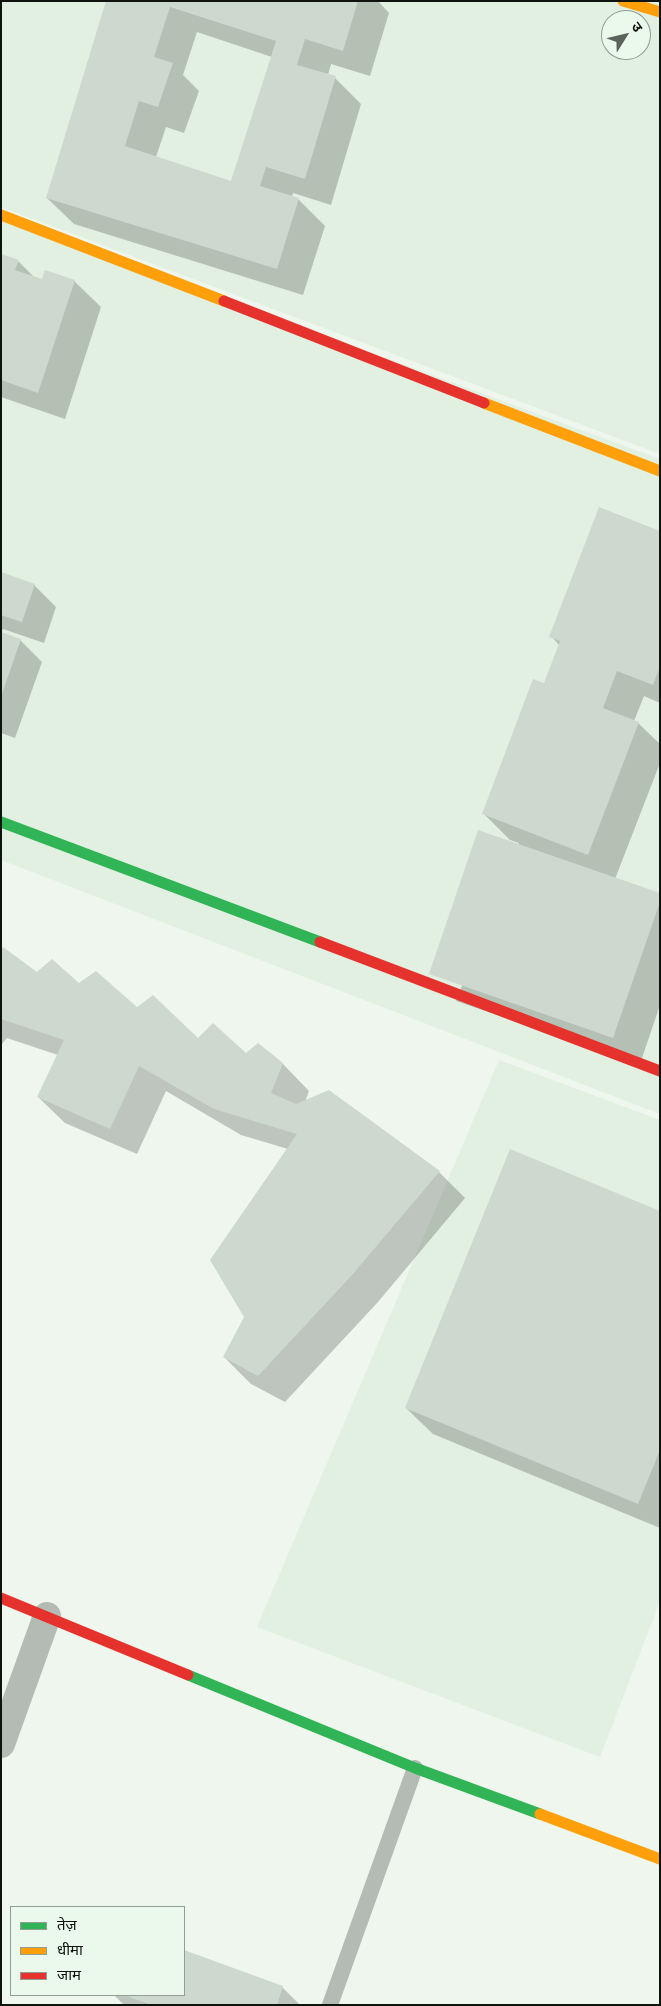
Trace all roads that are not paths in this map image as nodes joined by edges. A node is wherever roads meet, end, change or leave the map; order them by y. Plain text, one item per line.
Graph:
1 (623, 1) edge
2 (660, 12) edge
3 (1, 215) edge
4 (660, 471) edge
5 (1, 822) edge
6 (660, 1071) edge
7 (1, 1598) edge
8 (47, 1616) junction
9 (1, 1744) edge
10 (415, 1768) junction
11 (660, 1859) edge
12 (330, 2005) edge

1 - 2 street
3 - 4 street
5 - 6 street
7 - 8 street
8 - 9 street
8 - 10 street
10 - 11 street
10 - 12 lane

